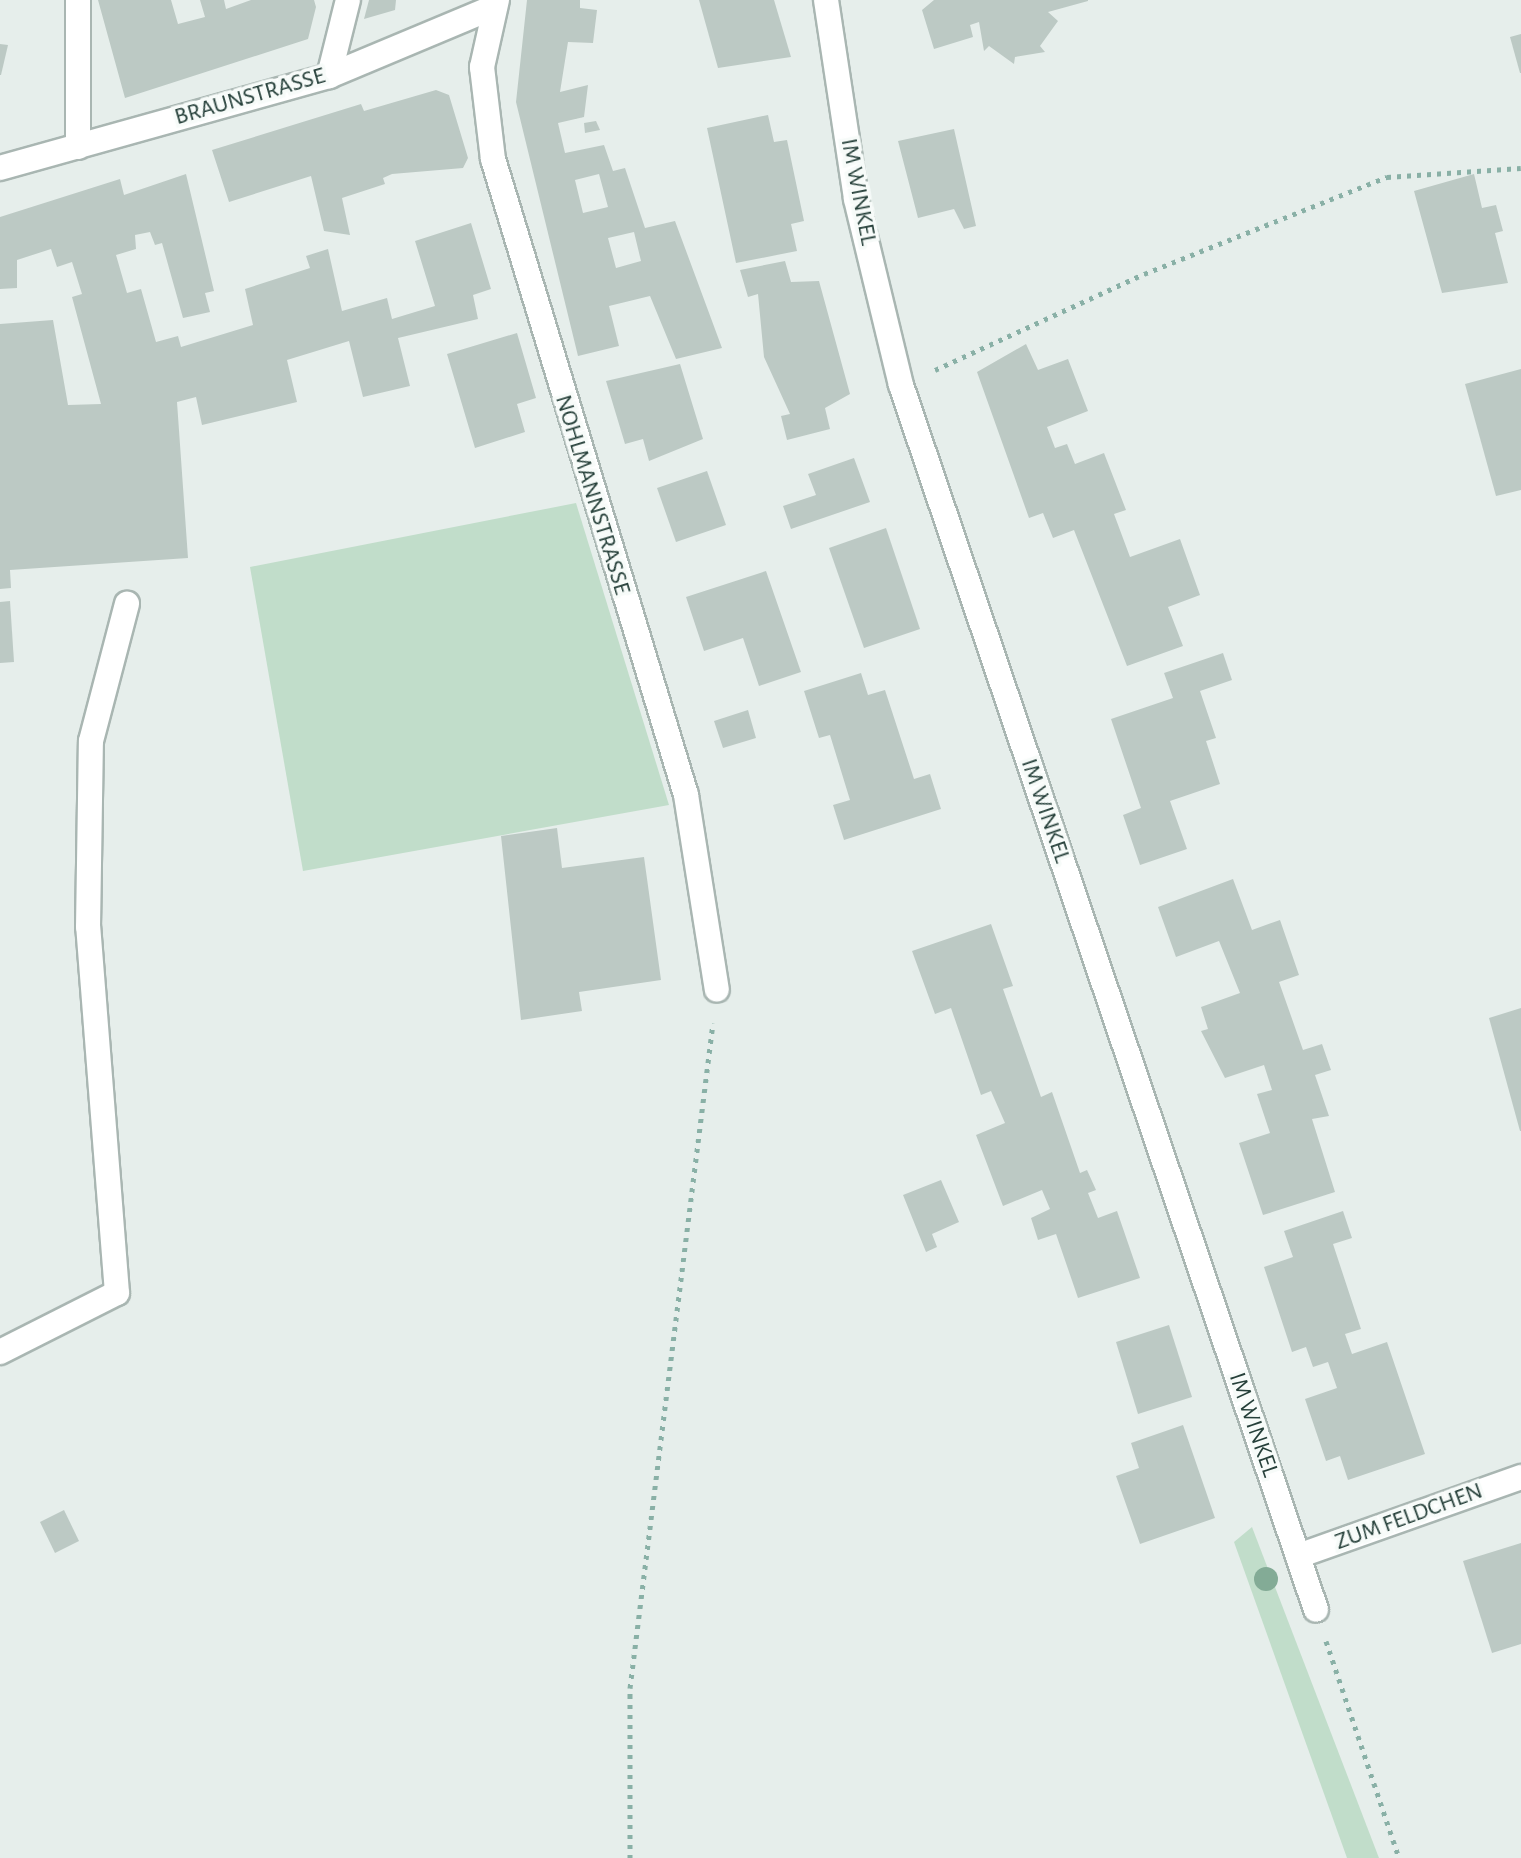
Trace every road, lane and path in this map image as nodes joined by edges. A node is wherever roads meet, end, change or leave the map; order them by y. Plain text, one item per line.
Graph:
1 (78, 0) edge
2 (348, 0) edge
3 (826, 0) edge
4 (495, 4) edge
5 (329, 76) junction
6 (78, 147) junction
7 (0, 168) edge
8 (1521, 168) edge
9 (901, 385) junction
10 (127, 604) dead end
11 (717, 990) joint
12 (0, 1352) edge
13 (1521, 1477) edge
14 (1298, 1556) junction
15 (1316, 1610) joint
16 (630, 1858) edge
17 (1399, 1858) edge

1 - 6 street
2 - 5 street
3 - 9 street, IM WINKEL
4 - 5 street, BRAUNSTRASSE
4 - 11 street, NOHLMANNSTRASSE
5 - 6 street, BRAUNSTRASSE
6 - 7 street, BRAUNSTRASSE
8 - 9 path
9 - 14 street, IM WINKEL
10 - 12 street
11 - 16 path
13 - 14 street, ZUM FELDCHEN
14 - 15 street, IM WINKEL
15 - 17 path

